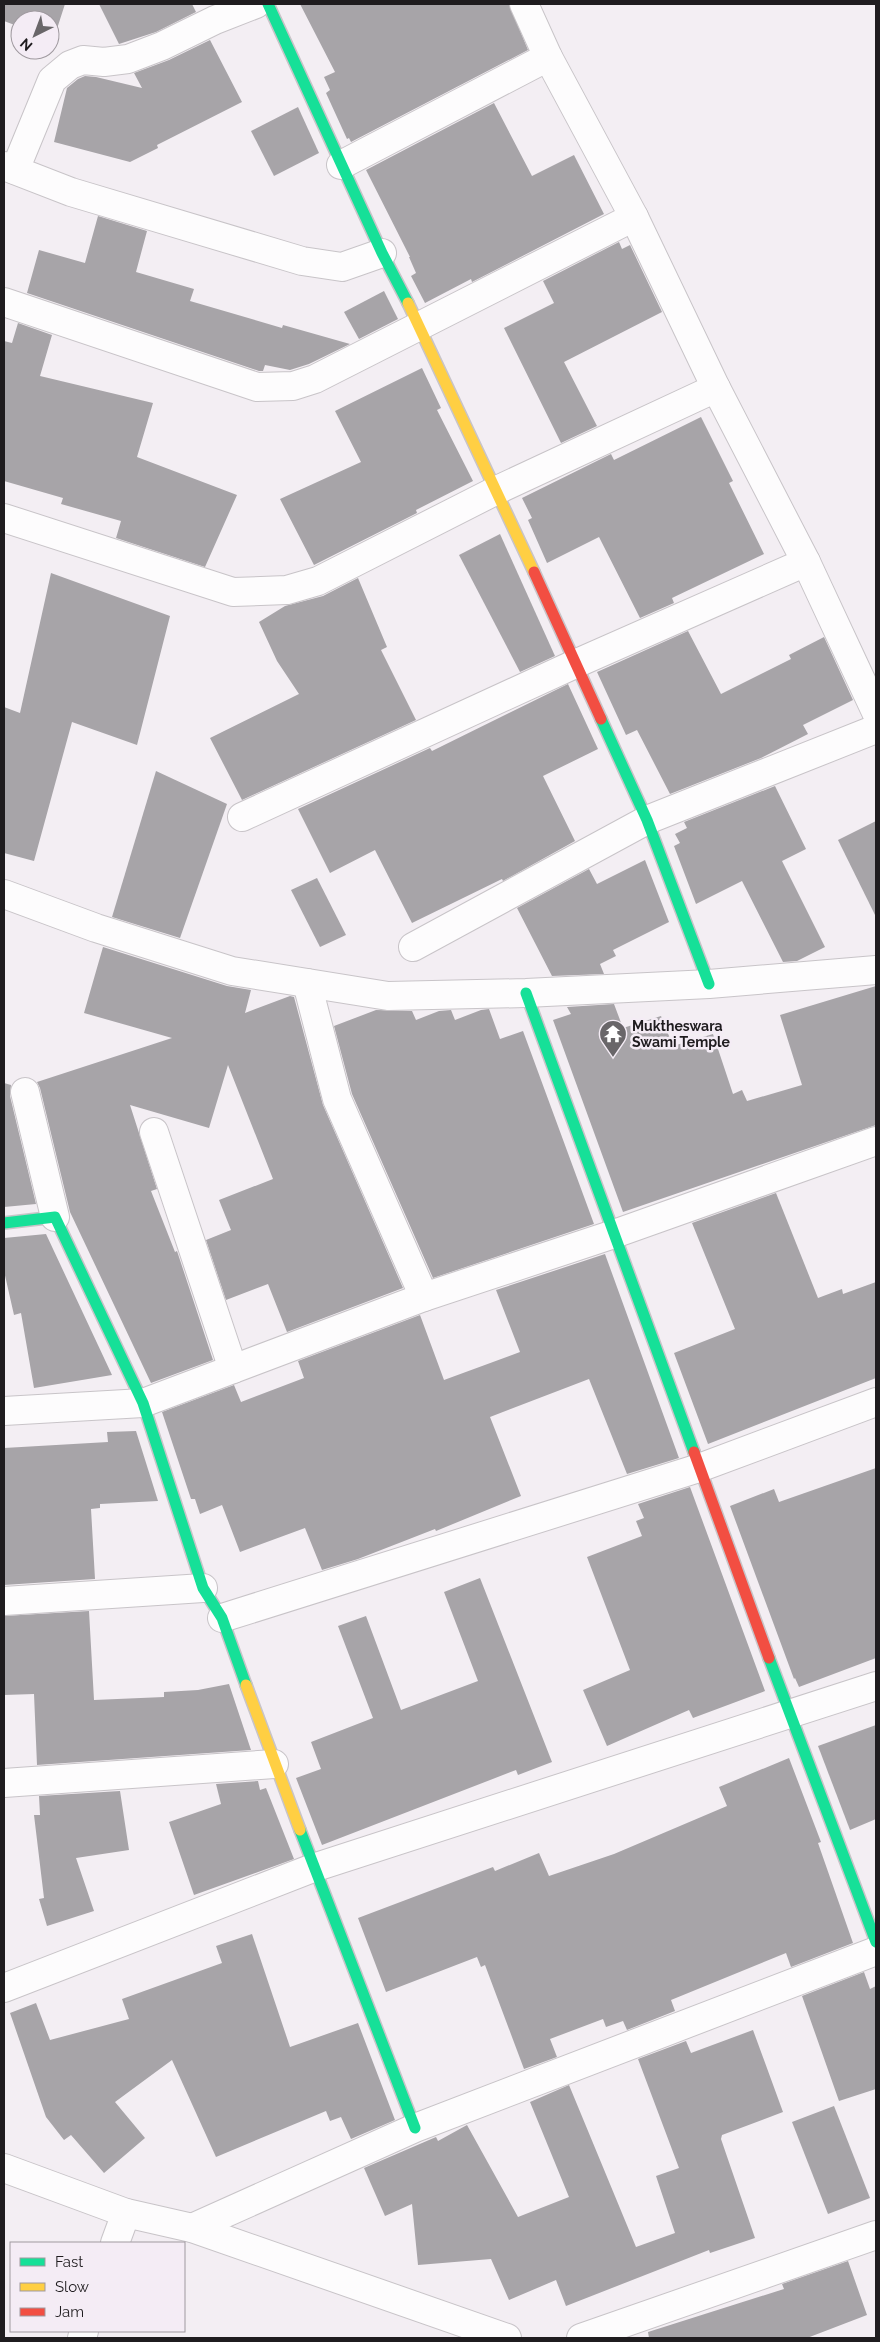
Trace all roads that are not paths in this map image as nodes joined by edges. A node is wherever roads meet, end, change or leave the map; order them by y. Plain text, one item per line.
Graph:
1 (256, 4) edge
2 (268, 4) edge
3 (524, 4) edge
4 (548, 57) junction
5 (341, 165) junction
6 (9, 168) edge
7 (634, 217) junction
8 (382, 253) junction
9 (4, 302) edge
10 (420, 326) junction
11 (716, 388) junction
12 (497, 490) junction
13 (4, 518) edge
14 (806, 562) junction
15 (575, 664) junction
16 (876, 712) edge
17 (876, 729) edge
18 (242, 817) dead end
19 (647, 820) junction
20 (4, 894) edge
21 (413, 946) dead end
22 (876, 970) edge
23 (307, 983) junction
24 (709, 984) junction
25 (526, 993) junction
26 (25, 1092) dead end
27 (154, 1132) dead end
28 (876, 1141) edge
29 (55, 1217) junction
30 (4, 1223) edge
31 (614, 1234) junction
32 (424, 1297) junction
33 (233, 1369) junction
34 (876, 1402) edge
35 (142, 1403) junction
36 (4, 1411) edge
37 (699, 1468) junction
38 (203, 1588) junction
39 (4, 1601) edge
40 (222, 1618) junction
41 (876, 1686) edge
42 (790, 1715) junction
43 (274, 1764) junction
44 (4, 1783) edge
45 (313, 1868) junction
46 (876, 1942) edge
47 (876, 1952) edge
48 (4, 1988) edge
49 (415, 2128) junction
50 (4, 2168) edge
51 (126, 2213) junction
52 (192, 2228) junction
53 (876, 2235) edge
54 (115, 2242) edge
55 (507, 2338) edge
56 (581, 2338) edge

1 - 6 street
2 - 5 street
3 - 4 street
4 - 5 street
4 - 7 street
5 - 8 street
6 - 8 street
7 - 10 street
7 - 11 street
8 - 10 street
9 - 10 street
10 - 12 street
11 - 12 street
11 - 14 street
12 - 13 street
12 - 15 street
14 - 15 street
14 - 16 street
15 - 18 street
15 - 19 street
17 - 19 street
19 - 21 street
19 - 24 street
20 - 23 street
22 - 24 street
23 - 25 street
23 - 32 street
24 - 25 street
25 - 31 street
26 - 29 street
27 - 33 street
28 - 31 street
29 - 30 street
29 - 35 street
31 - 32 street
31 - 37 street
32 - 33 street
33 - 35 street
34 - 37 street
35 - 36 street
35 - 38 street
37 - 40 street
37 - 42 street
38 - 39 street
38 - 40 street
40 - 43 street
41 - 42 street
42 - 45 street
42 - 46 street
43 - 44 street
43 - 45 street
45 - 48 street
45 - 49 street
47 - 49 street
49 - 52 street
50 - 51 street
51 - 52 street
51 - 54 street
52 - 55 street
53 - 56 street

